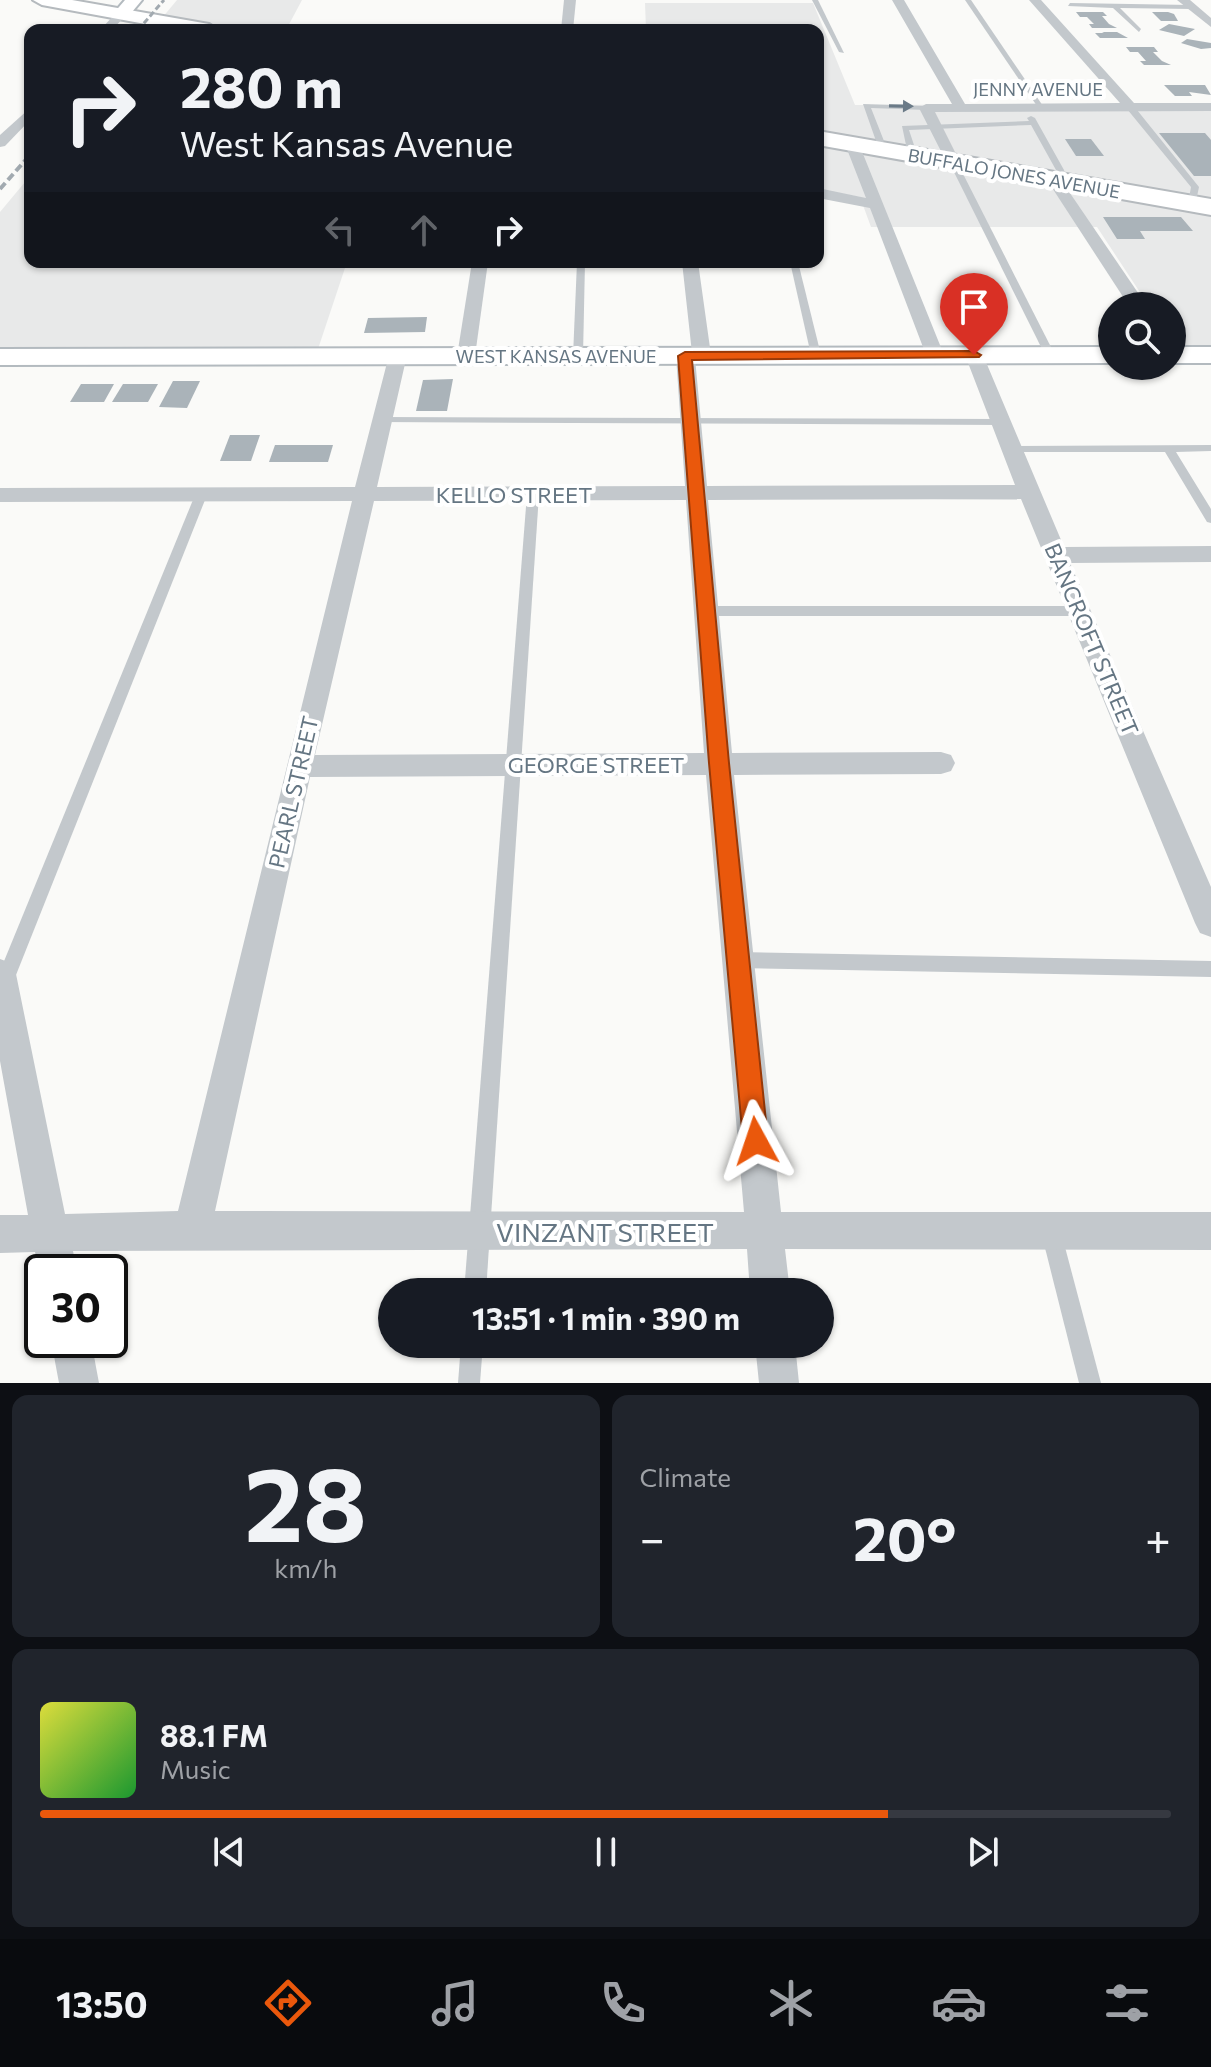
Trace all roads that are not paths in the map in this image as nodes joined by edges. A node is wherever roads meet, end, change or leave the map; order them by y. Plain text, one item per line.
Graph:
1 (42, 0) edge
2 (570, 0) edge
3 (815, 0) edge
4 (898, 0) edge
5 (968, 0) edge
6 (1035, 0) edge
7 (1187, 4) edge
8 (1070, 5) dead end
9 (1114, 5) junction
10 (127, 7) edge
11 (111, 24) edge
12 (188, 24) edge
13 (568, 24) edge
14 (1211, 24) edge
15 (1139, 30) dead end
16 (842, 52) dead end
17 (1042, 107) junction
18 (1130, 107) junction
19 (1211, 107) edge
20 (926, 108) junction
21 (961, 108) junction
22 (1025, 108) junction
23 (24, 118) edge
24 (1034, 123) junction
25 (935, 125) junction
26 (824, 139) edge
27 (0, 143) edge
28 (864, 146) junction
29 (905, 153) junction
30 (953, 162) junction
31 (1054, 180) junction
32 (824, 194) edge
33 (876, 205) junction
34 (1201, 206) edge
35 (479, 268) edge
36 (581, 268) edge
37 (690, 268) edge
38 (795, 268) edge
39 (1129, 292) edge
40 (398, 355) junction
41 (816, 355) junction
42 (935, 355) junction
43 (974, 355) junction
44 (1050, 355) junction
45 (1098, 355) edge
46 (1186, 355) edge
47 (1211, 355) edge
48 (466, 356) junction
49 (578, 356) junction
50 (693, 356) junction
51 (0, 357) edge
52 (382, 420) junction
53 (690, 421) junction
54 (1001, 422) junction
55 (1168, 448) junction
56 (1211, 448) edge
57 (1011, 449) junction
58 (1029, 492) junction
59 (364, 494) junction
60 (533, 494) junction
61 (0, 495) edge
62 (201, 495) junction
63 (697, 495) junction
64 (1211, 519) edge
65 (1211, 554) edge
66 (1057, 555) junction
67 (707, 611) junction
68 (1080, 611) junction
69 (719, 763) junction
70 (941, 763) dead end
71 (514, 765) junction
72 (299, 766) junction
73 (1211, 923) edge
74 (738, 960) junction
75 (1211, 969) edge
76 (1, 980) edge
77 (192, 1230) junction
78 (480, 1231) junction
79 (1051, 1231) junction
80 (1211, 1231) edge
81 (764, 1232) junction
82 (50, 1233) junction
83 (0, 1234) edge
84 (54, 1254) edge
85 (476, 1278) edge
86 (769, 1278) edge
87 (74, 1358) edge
88 (471, 1358) edge
89 (776, 1358) edge
90 (79, 1383) edge
91 (469, 1383) edge
92 (779, 1383) edge
93 (1090, 1383) edge

1 - 10 main road
2 - 13 street
3 - 16 lane
4 - 21 street
5 - 17 lane
6 - 18 street
7 - 9 lane
7 - 14 street
8 - 9 lane
9 - 15 lane
10 - 11 street
10 - 12 main road
17 - 18 street, JENNY AVENUE
17 - 22 street, JENNY AVENUE
18 - 19 street, JENNY AVENUE
18 - 34 lane
20 - 21 street, JENNY AVENUE
20 - 25 street
28 -> 20 lane
21 - 22 street, JENNY AVENUE
22 - 24 lane
23 - 27 street
24 - 25 lane
24 - 31 lane
25 - 29 lane
25 - 30 street
26 - 28 main road, BUFFALO JONES AVENUE
28 - 29 main road, BUFFALO JONES AVENUE
28 - 33 street
29 - 30 main road, BUFFALO JONES AVENUE
30 - 31 main road, BUFFALO JONES AVENUE
30 - 44 lane
31 - 34 main road, BUFFALO JONES AVENUE
31 - 39 street
32 - 33 street
33 - 42 street
35 - 48 street
36 - 49 lane
37 - 50 street
38 - 41 lane
40 - 48 street, WEST KANSAS AVENUE
40 - 51 street, WEST KANSAS AVENUE
40 - 52 street, PEARL STREET
41 - 42 street, WEST KANSAS AVENUE
41 - 50 street, WEST KANSAS AVENUE
42 - 43 street, WEST KANSAS AVENUE
43 - 44 street, WEST KANSAS AVENUE
43 - 54 street, BANCROFT STREET
44 - 45 street, WEST KANSAS AVENUE
46 - 47 street
48 - 49 street, WEST KANSAS AVENUE
49 - 50 street, WEST KANSAS AVENUE
50 - 53 street
52 - 53 lane
52 - 59 street, PEARL STREET
53 - 54 lane
53 - 63 street
54 - 57 street, BANCROFT STREET
55 - 56 lane
55 - 57 lane
55 - 64 lane
57 - 58 street, BANCROFT STREET
58 - 63 street, KELLO STREET
58 - 66 street, BANCROFT STREET
59 - 60 street, KELLO STREET
59 - 62 street, KELLO STREET
59 - 72 street, PEARL STREET
60 - 63 street, KELLO STREET
60 - 71 lane
61 - 62 street, KELLO STREET
62 - 76 lane
63 - 67 street
65 - 66 street
66 - 68 street, BANCROFT STREET
67 - 68 lane
67 - 69 street
68 - 73 street, BANCROFT STREET
69 - 70 street, GEORGE STREET
69 - 71 street, GEORGE STREET
69 - 74 street
71 - 72 street, GEORGE STREET
71 - 78 lane
72 - 77 street, PEARL STREET
74 - 75 lane
74 - 81 street
76 - 82 street
77 - 78 street, VINZANT STREET
77 - 82 street, VINZANT STREET
78 - 81 street, VINZANT STREET
78 - 85 lane
79 - 80 street, VINZANT STREET
79 - 81 street, VINZANT STREET
79 - 93 lane
81 - 86 street
82 - 83 street, VINZANT STREET
82 - 84 street
87 - 90 street
88 - 91 lane
89 - 92 street

